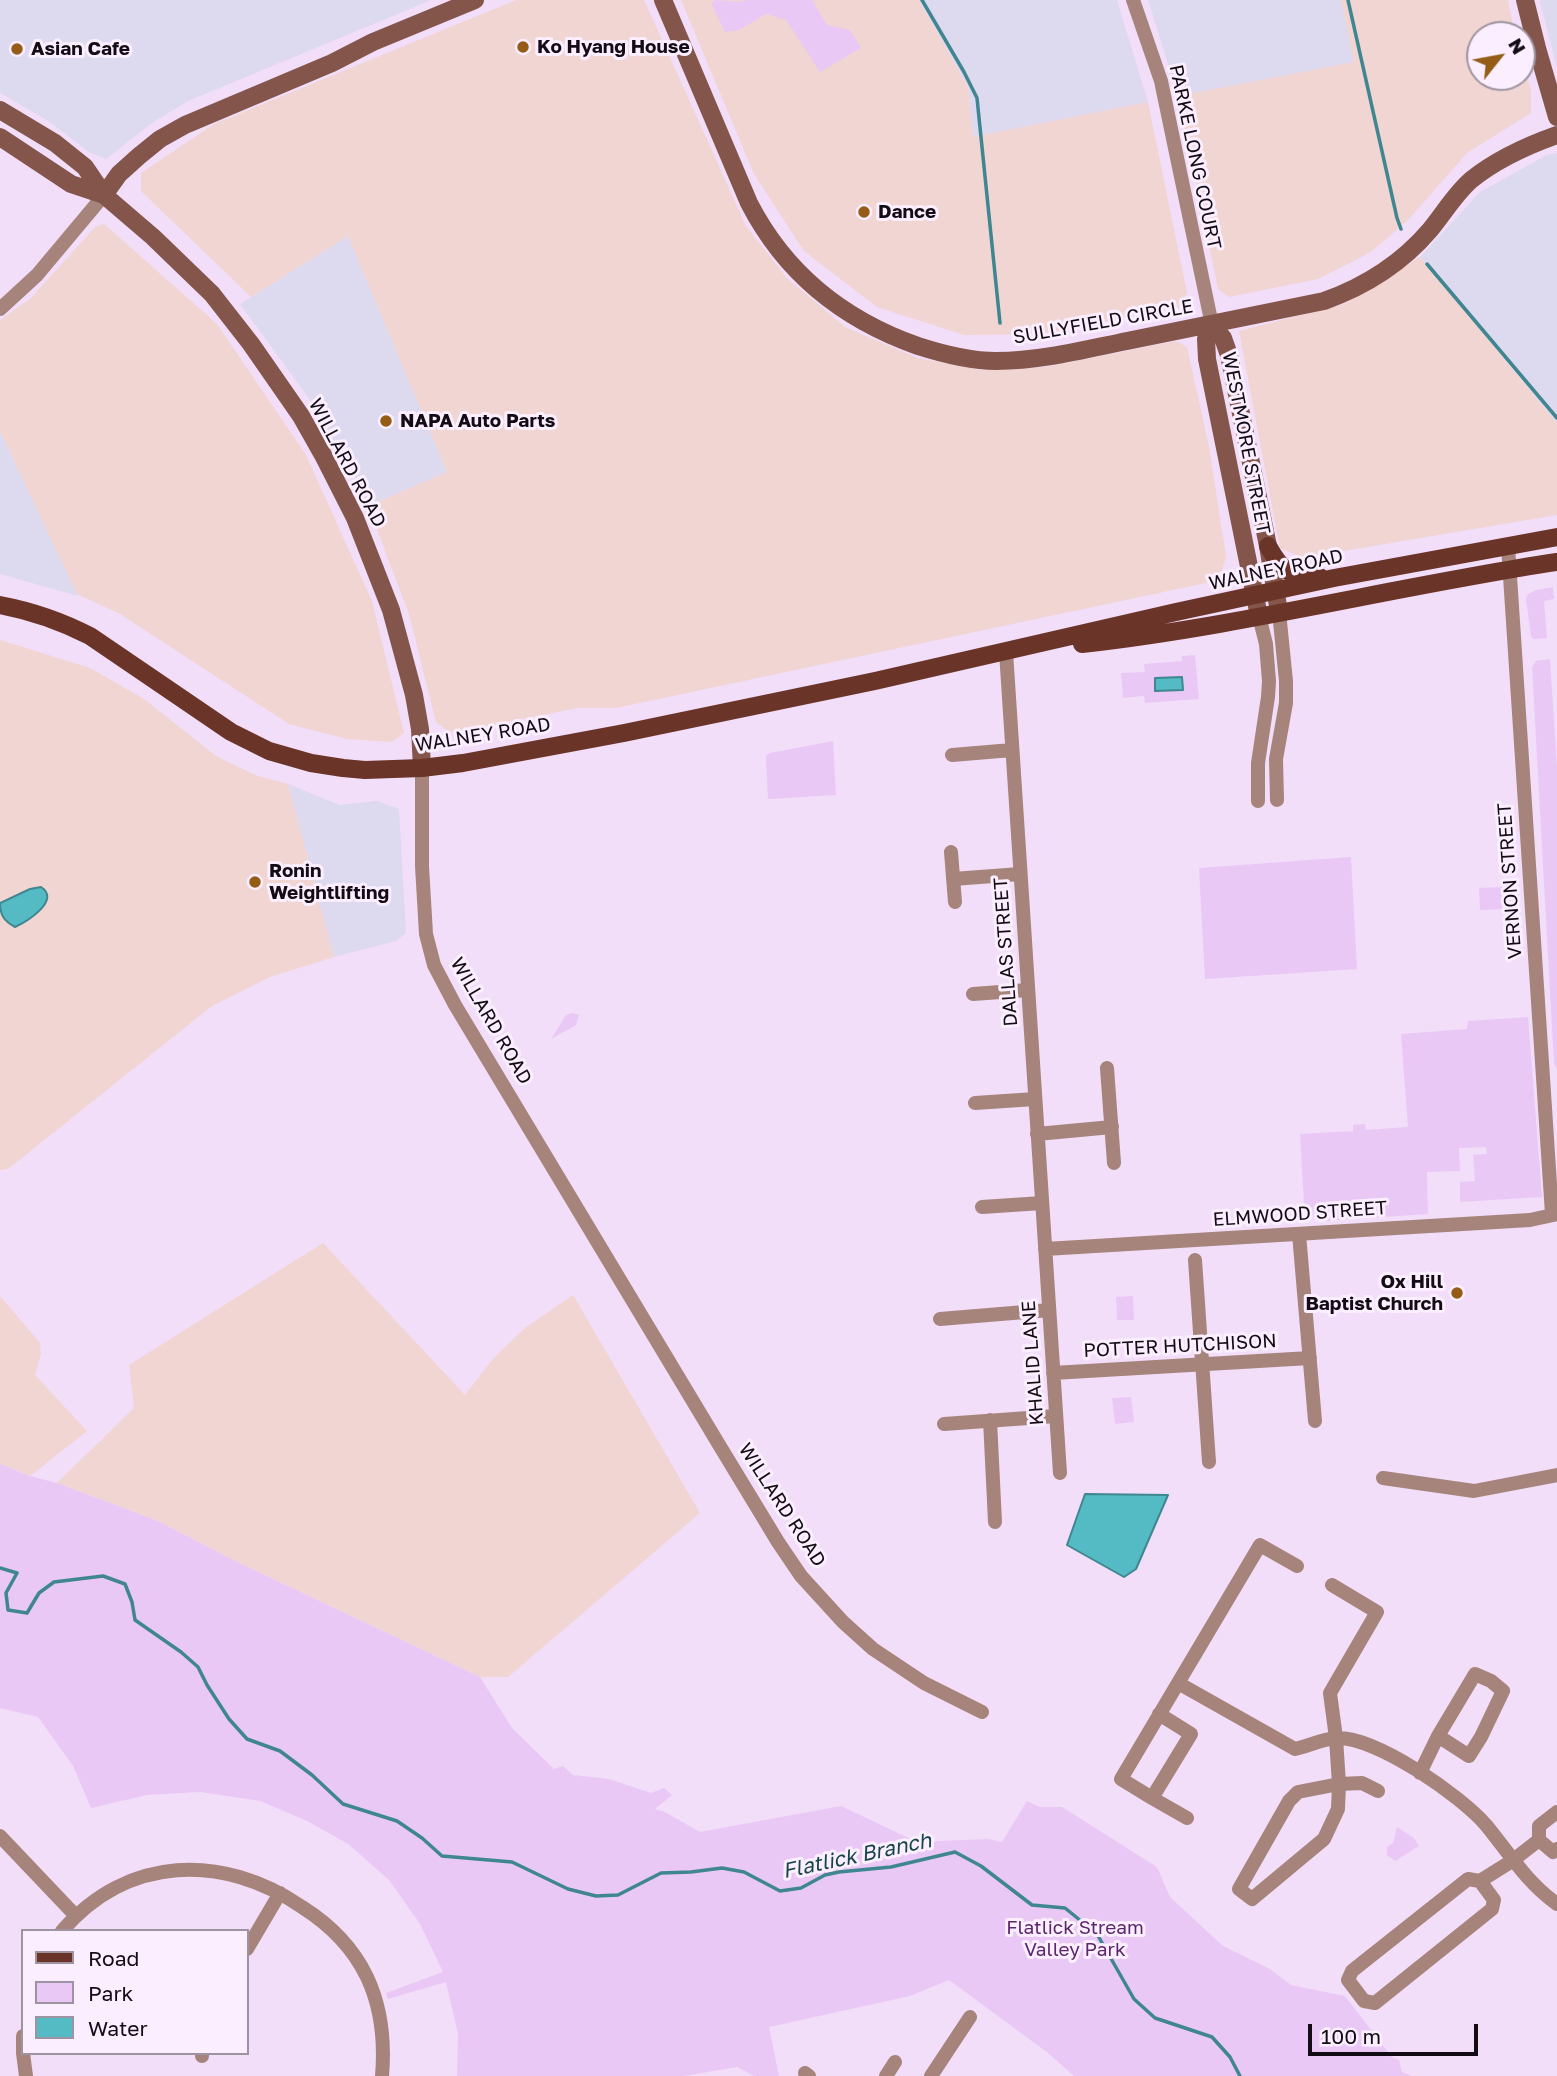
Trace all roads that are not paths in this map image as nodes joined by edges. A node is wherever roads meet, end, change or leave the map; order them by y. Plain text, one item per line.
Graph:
1 (475, 0) edge
2 (663, 0) edge
3 (1133, 0) edge
4 (1525, 0) edge
5 (0, 110) edge
6 (1557, 117) edge
7 (1557, 135) edge
8 (0, 137) edge
9 (104, 195) junction
10 (0, 309) edge
11 (1212, 324) junction
12 (1557, 537) edge
13 (1268, 546) junction
14 (1508, 546) junction
15 (1557, 562) edge
16 (1509, 569) junction
17 (1334, 578) junction
18 (1276, 592) junction
19 (1254, 596) junction
20 (0, 605) edge
21 (1279, 612) junction
22 (1259, 616) junction
23 (1006, 652) junction
24 (1012, 750) junction
25 (952, 755) dead end
26 (422, 768) junction
27 (1277, 800) dead end
28 (1258, 801) dead end
29 (951, 852) dead end
30 (1020, 874) junction
31 (953, 879) junction
32 (955, 902) dead end
33 (1028, 990) junction
34 (973, 994) dead end
35 (1107, 1068) dead end
36 (1035, 1099) junction
37 (975, 1103) dead end
38 (1112, 1127) junction
39 (1037, 1134) junction
40 (1115, 1163) dead end
41 (1042, 1203) junction
42 (982, 1206) dead end
43 (1554, 1214) edge
44 (1299, 1234) junction
45 (1045, 1250) junction
46 (1195, 1260) dead end
47 (1049, 1310) junction
48 (940, 1319) dead end
49 (1310, 1357) junction
50 (1202, 1364) junction
51 (1053, 1373) junction
52 (1056, 1416) junction
53 (990, 1420) junction
54 (1315, 1421) dead end
55 (944, 1424) dead end
56 (1209, 1462) dead end
57 (1060, 1473) dead end
58 (1557, 1475) edge
59 (1383, 1478) dead end
60 (995, 1522) dead end
61 (1297, 1566) dead end
62 (1332, 1585) dead end
63 (1178, 1683) junction
64 (982, 1712) dead end
65 (1159, 1714) junction
66 (1438, 1736) junction
67 (1336, 1738) junction
68 (1420, 1773) junction
69 (1339, 1784) junction
70 (1378, 1791) dead end
71 (1152, 1798) junction
72 (1557, 1812) edge
73 (1187, 1818) dead end
74 (0, 1836) edge
75 (1539, 1840) junction
76 (1557, 1849) edge
77 (1512, 1861) junction
78 (1480, 1881) junction
79 (280, 1892) junction
80 (1557, 1904) edge
81 (75, 1915) junction
82 (64, 1929) edge
83 (248, 1947) edge
84 (970, 2017) dead end
85 (23, 2055) edge
86 (895, 2062) dead end
87 (26, 2076) edge
88 (382, 2076) edge
89 (886, 2076) edge
90 (931, 2076) edge

1 - 9 street
2 - 11 street, SULLYFIELD CIRCLE
3 - 11 street, PARKE LONG COURT
4 - 6 street
5 - 9 street, WILLARD ROAD
7 - 11 street, SULLYFIELD CIRCLE
8 - 9 street, WILLARD ROAD
9 - 10 street
9 - 26 street, WILLARD ROAD
11 - 13 street, WESTMORE STREET
11 - 19 street, WESTMORE STREET
12 - 14 main road, WALNEY ROAD
13 - 17 main road
13 - 18 street, WESTMORE STREET
14 - 16 street, VERNON STREET
14 - 17 main road, WALNEY ROAD
15 - 16 main road, WALNEY ROAD
16 - 21 main road, WALNEY ROAD
16 - 43 street, VERNON STREET
17 - 18 main road, WALNEY ROAD
18 - 19 main road, WALNEY ROAD
18 - 21 street, WESTMORE STREET
19 - 22 street, WESTMORE STREET
19 - 23 main road, WALNEY ROAD
20 - 26 main road, WALNEY ROAD
21 - 22 main road, WALNEY ROAD
21 - 27 street, WESTMORE STREET
22 - 23 main road, WALNEY ROAD
22 - 28 street, WESTMORE STREET
23 - 24 street, DALLAS STREET
23 - 26 main road, WALNEY ROAD
24 - 25 street
24 - 30 street, DALLAS STREET
26 - 64 street, WILLARD ROAD
29 - 31 street
30 - 31 street
30 - 33 street, DALLAS STREET
31 - 32 street
33 - 34 street
33 - 36 street, DALLAS STREET
35 - 38 street
36 - 37 street
36 - 39 street, DALLAS STREET
38 - 39 street
38 - 40 street
39 - 41 street, DALLAS STREET
41 - 42 street
41 - 45 street, DALLAS STREET
43 - 44 street, ELMWOOD STREET
44 - 45 street, ELMWOOD STREET
44 - 49 street
45 - 47 street, KHALID LANE
46 - 50 street
47 - 48 street
47 - 51 street, KHALID LANE
49 - 50 street, POTTER HUTCHISON
49 - 54 street
50 - 51 street, POTTER HUTCHISON
50 - 56 street
51 - 52 street, KHALID LANE
52 - 53 street
52 - 57 street, KHALID LANE
53 - 55 street
53 - 60 street
58 - 59 street
61 - 63 street
62 - 67 street
63 - 65 street
63 - 67 street
65 - 71 street
65 - 71 street
66 - 66 street
66 - 68 street
67 - 68 street
67 - 69 street
68 - 77 street
69 - 69 street
69 - 70 street
71 - 73 street
72 - 75 street
74 - 81 street
75 - 76 street
75 - 77 street
77 - 78 street
77 - 80 street
78 - 78 street
79 - 81 street
79 - 83 street
79 - 88 street
81 - 82 street
84 - 90 street
85 - 87 street
86 - 89 street

